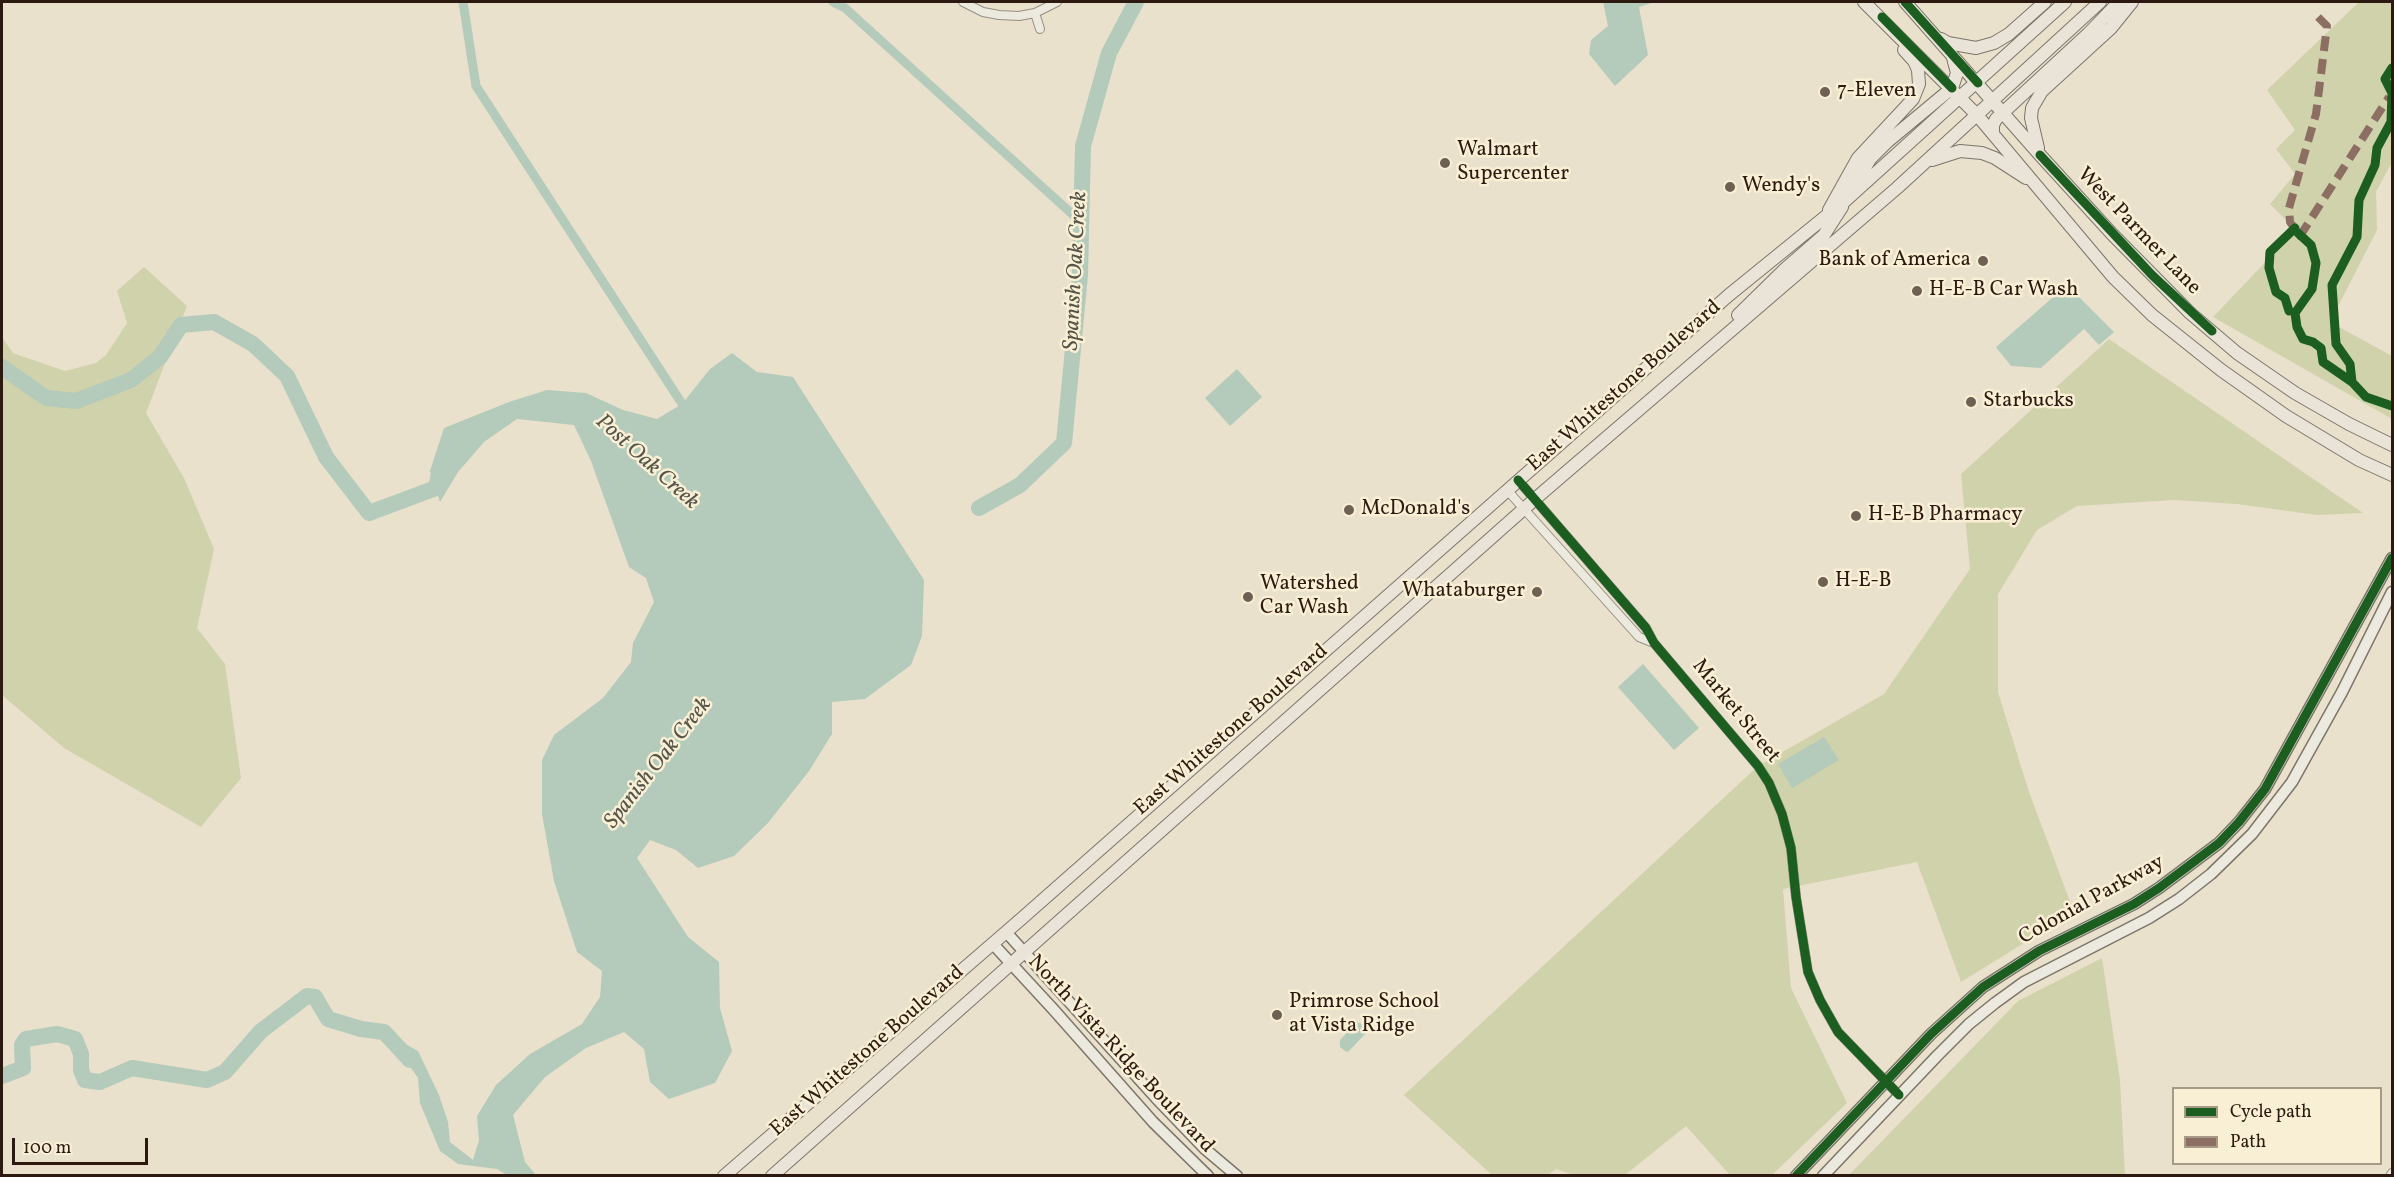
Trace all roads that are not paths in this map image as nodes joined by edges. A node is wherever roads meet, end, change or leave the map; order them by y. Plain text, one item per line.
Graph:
1 (963, 2) edge
2 (1057, 2) edge
3 (1864, 2) edge
4 (1905, 2) edge
5 (2045, 2) edge
6 (2065, 2) edge
7 (2100, 2) edge
8 (2119, 2) edge
9 (2132, 2) edge
10 (1035, 13) junction
11 (1882, 17) junction
12 (1040, 29) dead end
13 (1938, 37) junction
14 (1951, 52) junction
15 (1978, 83) junction
16 (1956, 93) junction
17 (1993, 100) junction
18 (2003, 112) junction
19 (1977, 115) junction
20 (1993, 133) junction
21 (2040, 155) junction
22 (1925, 163) junction
23 (2037, 185) junction
24 (1846, 200) junction
25 (1826, 216) junction
26 (1661, 390) junction
27 (2392, 445) edge
28 (2392, 475) edge
29 (1518, 480) junction
30 (1507, 490) junction
31 (1535, 499) junction
32 (1524, 509) junction
33 (2392, 558) edge
34 (2392, 592) edge
35 (1654, 643) junction
36 (2219, 843) junction
37 (2232, 855) junction
38 (1006, 932) junction
39 (993, 944) junction
40 (1024, 953) junction
41 (1012, 964) junction
42 (1885, 1082) junction
43 (1899, 1095) junction
44 (724, 1176) edge
45 (772, 1176) edge
46 (1208, 1176) edge
47 (1237, 1176) edge
48 (1796, 1176) edge
49 (1823, 1176) edge

1 - 10 street
2 - 10 street
3 - 11 main road, West Parmer Lane
4 - 13 main road, West Parmer Lane
5 - 13 main road
6 - 15 main road
7 - 17 main road, East Whitestone Boulevard
8 - 18 main road
9 - 21 main road
10 - 12 street
11 - 16 main road, West Parmer Lane
11 - 25 main road
13 - 14 main road, West Parmer Lane
14 - 15 main road, West Parmer Lane
14 - 16 main road
15 - 16 main road
15 - 17 main road, West Parmer Lane
16 - 19 main road, West Parmer Lane
16 - 24 main road
17 - 18 main road, West Parmer Lane
17 - 19 main road, East Whitestone Boulevard
18 - 20 main road
18 - 21 main road, West Parmer Lane
19 - 20 main road, West Parmer Lane
19 - 22 main road, East Whitestone Boulevard
20 - 23 main road, West Parmer Lane
21 - 27 main road, West Parmer Lane
22 - 23 main road
22 - 26 main road, East Whitestone Boulevard
23 - 28 main road, West Parmer Lane
24 - 25 main road, East Whitestone Boulevard
24 - 26 main road
25 - 29 main road, East Whitestone Boulevard
26 - 31 main road, East Whitestone Boulevard
29 - 30 main road, East Whitestone Boulevard
29 - 31 street, Market Street
30 - 32 street, Market Street
30 - 38 main road, East Whitestone Boulevard
31 - 32 main road, East Whitestone Boulevard
31 - 35 street, Market Street
32 - 35 street, Market Street
32 - 40 main road, East Whitestone Boulevard
33 - 36 street, Colonial Parkway
34 - 37 street, Colonial Parkway
35 - 42 street, Market Street
36 - 37 street
36 - 42 street, Colonial Parkway
37 - 43 street, Colonial Parkway
38 - 39 main road, East Whitestone Boulevard
38 - 40 street, North Vista Ridge Boulevard
39 - 41 street, North Vista Ridge Boulevard
39 - 44 main road, East Whitestone Boulevard
40 - 41 main road, East Whitestone Boulevard
40 - 47 street, North Vista Ridge Boulevard
41 - 45 main road, East Whitestone Boulevard
41 - 46 street, North Vista Ridge Boulevard
42 - 43 street, Market Street
42 - 48 street, Colonial Parkway
43 - 49 street, Colonial Parkway

